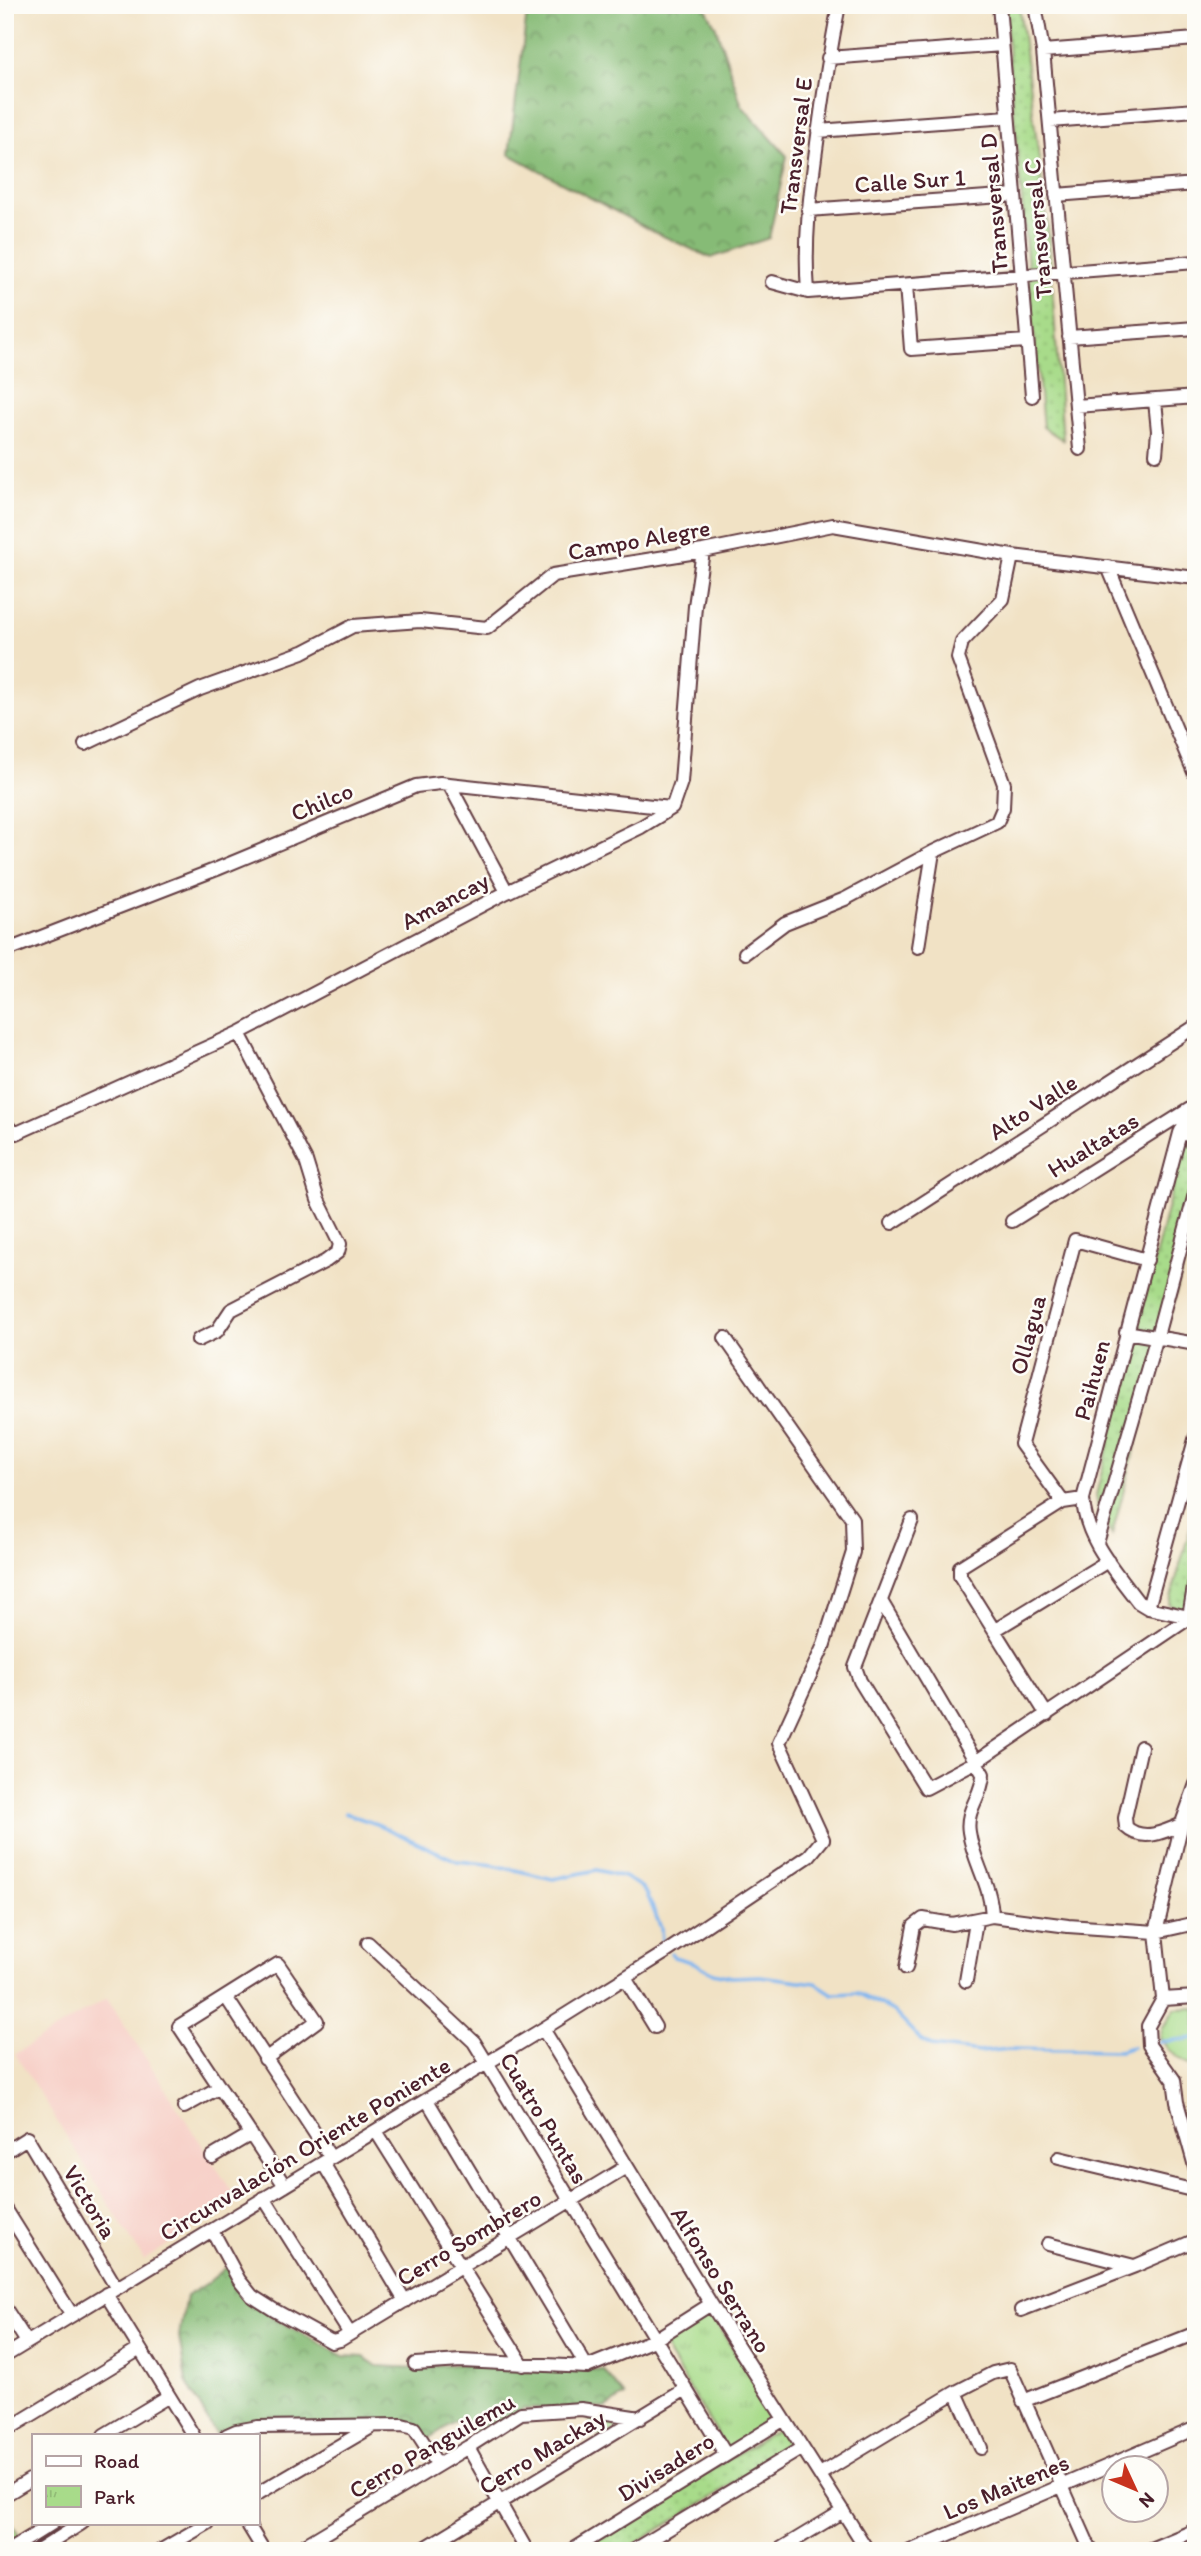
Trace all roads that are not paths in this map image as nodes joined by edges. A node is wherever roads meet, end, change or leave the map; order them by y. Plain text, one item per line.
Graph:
1 (839, 5) edge
2 (999, 5) edge
3 (1035, 5) edge
4 (1196, 39) edge
5 (1002, 45) junction
6 (1043, 51) junction
7 (828, 58) junction
8 (1196, 110) edge
9 (1008, 117) junction
10 (1050, 121) junction
11 (818, 131) junction
12 (1196, 184) edge
13 (1056, 194) junction
14 (1015, 195) junction
15 (808, 210) junction
16 (1196, 262) edge
17 (1063, 272) junction
18 (1022, 275) junction
19 (772, 282) dead end
20 (906, 285) junction
21 (808, 292) junction
22 (1196, 328) edge
23 (1069, 337) junction
24 (1027, 341) junction
25 (1032, 396) dead end
26 (1196, 397) edge
27 (1155, 401) junction
28 (1076, 406) junction
29 (1080, 449) dead end
30 (1156, 454) dead end
31 (703, 551) junction
32 (1012, 556) junction
33 (1108, 567) junction
34 (1196, 578) edge
35 (85, 744) dead end
36 (1196, 777) edge
37 (449, 784) junction
38 (672, 808) junction
39 (933, 852) junction
40 (507, 892) junction
41 (918, 947) dead end
42 (5, 951) edge
43 (745, 953) dead end
44 (1196, 1026) edge
45 (240, 1033) junction
46 (1194, 1106) edge
47 (5, 1123) edge
48 (1180, 1133) junction
49 (1196, 1136) edge
50 (1196, 1190) edge
51 (1012, 1221) dead end
52 (892, 1223) dead end
53 (1147, 1260) junction
54 (1126, 1332) junction
55 (1157, 1336) junction
56 (725, 1338) dead end
57 (198, 1340) dead end
58 (1196, 1344) edge
59 (1196, 1436) edge
60 (1083, 1499) junction
61 (1063, 1502) junction
62 (912, 1520) dead end
63 (1097, 1543) junction
64 (1108, 1561) junction
65 (1196, 1575) edge
66 (880, 1601) junction
67 (1148, 1608) junction
68 (1192, 1616) edge
69 (995, 1630) junction
70 (1047, 1715) junction
71 (1141, 1747) dead end
72 (977, 1761) junction
73 (1196, 1784) edge
74 (1196, 1818) edge
75 (1182, 1823) junction
76 (992, 1916) junction
77 (976, 1921) junction
78 (1196, 1923) edge
79 (1156, 1932) junction
80 (368, 1943) dead end
81 (906, 1968) dead end
82 (625, 1978) junction
83 (967, 1981) dead end
84 (226, 1997) junction
85 (1196, 1997) edge
86 (1163, 1999) junction
87 (655, 2027) dead end
88 (543, 2029) junction
89 (265, 2059) junction
90 (486, 2063) junction
91 (220, 2087) junction
92 (427, 2100) junction
93 (184, 2107) dead end
94 (376, 2131) junction
95 (251, 2134) junction
96 (5, 2152) edge
97 (212, 2157) dead end
98 (1059, 2158) dead end
99 (327, 2160) junction
100 (626, 2167) junction
101 (1196, 2170) edge
102 (285, 2186) junction
103 (1196, 2191) edge
104 (264, 2199) junction
105 (570, 2201) junction
106 (5, 2208) edge
107 (212, 2230) junction
108 (509, 2239) junction
109 (1196, 2240) edge
110 (1048, 2244) dead end
111 (1135, 2266) junction
112 (460, 2267) junction
113 (111, 2291) junction
114 (405, 2301) junction
115 (711, 2304) junction
116 (5, 2308) edge
117 (1021, 2310) dead end
118 (72, 2315) junction
119 (1196, 2333) edge
120 (351, 2334) junction
121 (656, 2339) junction
122 (27, 2342) junction
123 (140, 2349) junction
124 (5, 2356) edge
125 (415, 2364) dead end
126 (523, 2365) junction
127 (587, 2367) junction
128 (686, 2389) junction
129 (956, 2392) junction
130 (169, 2396) junction
131 (1023, 2401) junction
132 (640, 2418) junction
133 (783, 2420) junction
134 (376, 2424) junction
135 (1196, 2428) edge
136 (5, 2431) edge
137 (106, 2434) edge
138 (191, 2434) edge
139 (229, 2434) edge
140 (468, 2447) junction
141 (802, 2448) junction
142 (981, 2448) dead end
143 (726, 2455) junction
144 (438, 2465) junction
145 (820, 2474) junction
146 (32, 2479) edge
147 (1062, 2487) junction
148 (259, 2493) edge
149 (5, 2496) edge
150 (500, 2502) junction
151 (843, 2511) junction
152 (51, 2524) edge
153 (80, 2524) edge
154 (206, 2524) edge
155 (248, 2524) edge
156 (1196, 2530) edge
157 (8, 2551) edge
158 (38, 2551) edge
159 (160, 2551) edge
160 (264, 2551) edge
161 (295, 2551) edge
162 (420, 2551) edge
163 (527, 2551) edge
164 (571, 2551) edge
165 (632, 2551) edge
166 (776, 2551) edge
167 (868, 2551) edge
168 (910, 2551) edge
169 (1091, 2551) edge
170 (1146, 2551) edge

1 - 7 street, Transversal E
2 - 5 street, Transversal D
3 - 6 street, Transversal C
4 - 6 street
5 - 7 street
5 - 9 street, Transversal D
6 - 10 street, Transversal C
7 - 11 street, Transversal E
8 - 10 street
9 - 11 street
9 - 14 street, Transversal D
10 - 13 street, Transversal C
11 - 15 street, Transversal E
12 - 13 street
13 - 17 street, Transversal C
14 - 15 street, Calle Sur 1
14 - 18 street, Transversal D
15 - 21 street, Transversal E
16 - 17 street
17 - 18 street
17 - 23 street, Transversal C
18 - 20 street
18 - 24 street, Transversal D
19 - 21 street
20 - 21 street
20 - 24 street
22 - 23 street
23 - 28 street, Transversal C
24 - 25 street, Transversal D
26 - 27 street
27 - 28 street
27 - 30 street
28 - 29 street, Transversal C
31 - 32 street, Campo Alegre
31 - 35 street, Campo Alegre
31 - 38 street
32 - 33 street, Campo Alegre
32 - 39 street
33 - 34 street, Campo Alegre
33 - 36 street
37 - 38 street, Chilco
37 - 40 street
37 - 42 street, Chilco
38 - 40 street, Amancay
39 - 41 street
39 - 43 street
40 - 45 street, Amancay
44 - 52 street, Alto Valle
45 - 47 street, Amancay
45 - 57 street
46 - 48 street, Paihuen
46 - 51 street, Hualtatas
48 - 49 street
48 - 53 street, Paihuen
50 - 55 street
53 - 54 street, Paihuen
53 - 61 street, Ollagua
54 - 55 street
54 - 60 street, Paihuen
55 - 58 street
55 - 63 street
56 - 82 street, Circunvalación Oriente Poniente
59 - 67 street
60 - 61 street
60 - 63 street, Paihuen
61 - 69 street
62 - 66 street
63 - 64 street, Paihuen
64 - 67 street, Paihuen
64 - 69 street
65 - 68 street
66 - 72 street
66 - 72 street
67 - 68 street
68 - 70 street
69 - 70 street
70 - 72 street
71 - 75 street
72 - 76 street
73 - 75 street
74 - 75 street
75 - 79 street
76 - 77 street
76 - 79 street
77 - 81 street
77 - 83 street
78 - 79 street
79 - 86 street
80 - 90 street, Cuatro Puntas
82 - 87 street
82 - 88 street, Circunvalación Oriente Poniente
84 - 89 street
84 - 89 street
84 - 91 street
85 - 86 street
86 - 101 street
88 - 90 street, Circunvalación Oriente Poniente
88 - 100 street, Alfonso Serrano
89 - 99 street
90 - 92 street, Circunvalación Oriente Poniente
90 - 105 street, Cuatro Puntas
91 - 93 street
91 - 95 street
92 - 94 street, Circunvalación Oriente Poniente
92 - 108 street
94 - 99 street, Circunvalación Oriente Poniente
94 - 112 street
95 - 97 street
95 - 102 street
96 - 113 street, Victoria
98 - 103 street
99 - 102 street, Circunvalación Oriente Poniente
99 - 114 street
100 - 105 street, Cerro Sombrero
100 - 115 street, Alfonso Serrano
102 - 104 street, Circunvalación Oriente Poniente
104 - 107 street, Circunvalación Oriente Poniente
104 - 120 street
105 - 108 street, Cerro Sombrero
105 - 121 street, Cuatro Puntas
106 - 118 street
107 - 113 street, Circunvalación Oriente Poniente
107 - 120 street, Cerro Sombrero
108 - 112 street, Cerro Sombrero
108 - 127 street
109 - 111 street
110 - 111 street
111 - 117 street
112 - 114 street, Cerro Sombrero
112 - 126 street
113 - 118 street, Circunvalación Oriente Poniente
113 - 123 street, Victoria
114 - 120 street, Cerro Sombrero
115 - 121 street
115 - 133 street, Alfonso Serrano
116 - 122 street
118 - 122 street, Circunvalación Oriente Poniente
119 - 131 street
121 - 127 street
121 - 128 street, Cuatro Puntas
122 - 124 street, Circunvalación Oriente Poniente
123 - 130 street, Victoria
123 - 136 street
125 - 126 street
126 - 127 street
128 - 132 street, Cerro Mackay
128 - 143 street, Cuatro Puntas
129 - 131 street
129 - 142 street
129 - 145 street
130 - 137 street
130 - 138 street, Victoria
131 - 147 street
132 - 140 street, Cerro Panguilemu
132 - 150 street, Cerro Mackay
133 - 141 street, Alfonso Serrano
133 - 143 street, Divisadero
134 - 139 street
134 - 144 street
134 - 148 street
135 - 147 street, Los Maitenes
140 - 144 street, Cerro Panguilemu
140 - 150 street
141 - 145 street, Alfonso Serrano
141 - 165 street
143 - 164 street, Divisadero
144 - 161 street, Cerro Panguilemu
145 - 151 street, Alfonso Serrano
146 - 149 street
147 - 168 street, Los Maitenes
147 - 169 street
150 - 162 street, Cerro Mackay
150 - 163 street
151 - 166 street
151 - 167 street, Alfonso Serrano
152 - 157 street
153 - 158 street
154 - 159 street
155 - 160 street
156 - 170 street

